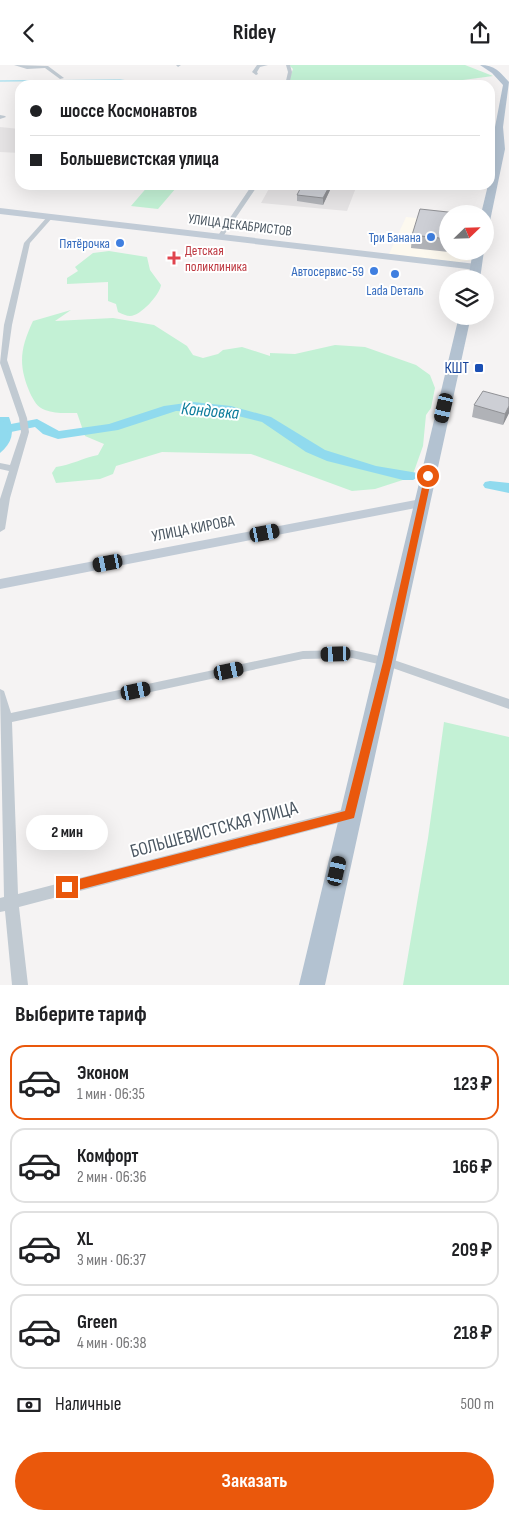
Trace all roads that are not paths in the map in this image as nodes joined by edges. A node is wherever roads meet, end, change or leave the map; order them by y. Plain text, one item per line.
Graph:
1 (16, 65) edge
2 (266, 65) edge
3 (288, 65) edge
4 (484, 65) edge
5 (46, 66) edge
6 (256, 74) dead end
7 (62, 78) dead end
8 (288, 80) edge
9 (498, 147) edge
10 (495, 164) edge
11 (252, 190) edge
12 (490, 190) edge
13 (488, 205) edge
14 (0, 211) edge
15 (50, 217) junction
16 (220, 237) junction
17 (477, 260) edge
18 (476, 267) junction
19 (476, 270) edge
20 (463, 325) edge
21 (3, 366) edge
22 (0, 466) edge
23 (13, 469) junction
24 (2, 498) edge
25 (422, 503) junction
26 (0, 529) edge
27 (0, 584) edge
28 (388, 662) junction
29 (0, 694) edge
30 (509, 704) edge
31 (3, 719) edge
32 (350, 814) junction
33 (5, 903) edge
34 (20, 985) edge
35 (312, 985) edge

1 - 5 street
2 - 6 street
3 - 8 street
4 - 9 main road
5 - 7 street
9 - 10 main road
11 - 16 street
12 - 13 main road
14 - 15 street, УЛИЦА ДЕКАБРИСТОВ
15 - 16 street, УЛИЦА ДЕКАБРИСТОВ
15 - 21 street
16 - 18 street, УЛИЦА ДЕКАБРИСТОВ
17 - 18 main road
18 - 19 main road
20 - 25 main road
21 - 23 street
22 - 23 street
23 - 24 street
24 - 26 street
25 - 27 street, УЛИЦА КИРОВА
25 - 28 main road
28 - 30 street
28 - 31 street
28 - 32 main road
29 - 31 street
31 - 33 street
32 - 33 street, БОЛЬШЕВИСТСКАЯ УЛИЦА
32 - 35 main road
33 - 34 street

